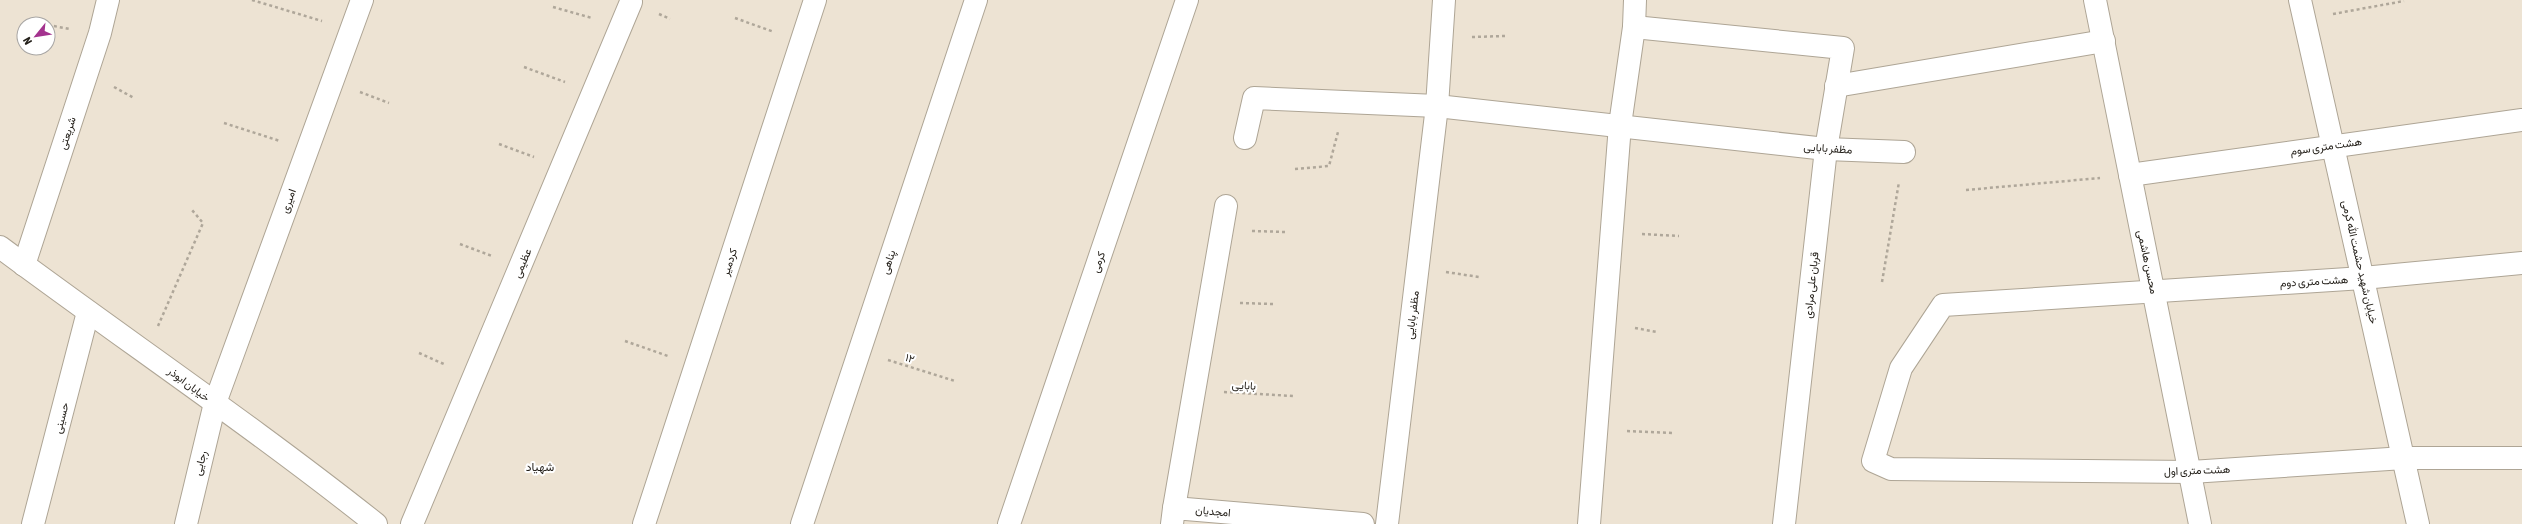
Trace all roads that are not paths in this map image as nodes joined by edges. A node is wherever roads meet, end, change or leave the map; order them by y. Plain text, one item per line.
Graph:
1 (108, 0) edge
2 (362, 0) edge
3 (815, 0) edge
4 (976, 0) edge
5 (1187, 0) edge
6 (1444, 0) edge
7 (1636, 0) edge
8 (2096, 0) edge
9 (631, 2) dead end
10 (2302, 10) edge
11 (1634, 27) junction
12 (2104, 41) junction
13 (1836, 86) junction
14 (1437, 106) junction
15 (2522, 120) edge
16 (1620, 125) junction
17 (1245, 138) dead end
18 (2333, 145) junction
19 (1826, 149) junction
20 (1904, 152) road end
21 (2130, 175) junction
22 (1226, 206) dead end
23 (0, 247) edge
24 (2522, 263) edge
25 (24, 265) junction
26 (2363, 278) junction
27 (2154, 290) junction
28 (88, 312) junction
29 (215, 403) junction
30 (2404, 458) junction
31 (2522, 458) edge
32 (1873, 461) joint
33 (2191, 472) junction
34 (1173, 516) edge
35 (1304, 521) edge
36 (370, 522) edge
37 (33, 524) edge
38 (186, 524) edge
39 (412, 524) edge
40 (644, 524) edge
41 (802, 524) edge
42 (1009, 524) edge
43 (1363, 524) edge
44 (1387, 524) edge
45 (1589, 524) edge
46 (1784, 524) edge
47 (2200, 524) edge
48 (2418, 524) edge

1 - 25 street, شریعتی
2 - 29 street, امیری
3 - 40 street, کردمیر
4 - 41 street, پناهی
5 - 42 street, کرمی
6 - 14 street, مظفر بابایی
7 - 11 street
8 - 12 street, محسن هاشمی
9 - 39 street, عظیمی
10 - 18 street, خیابان شهید حشمت الله کرمی
11 - 13 street, قربان علی مرادی
11 - 16 street
12 - 13 street
12 - 21 street, محسن هاشمی
13 - 19 street, قربان علی مرادی
14 - 16 street, مظفر بابایی
14 - 17 street, مظفر بابایی
14 - 44 street, مظفر بابایی
15 - 18 street, هشت متری سوم
16 - 19 street, مظفر بابایی
16 - 45 street
18 - 21 street, هشت متری سوم
18 - 26 street, خیابان شهید حشمت الله کرمی
19 - 20 street, مظفر بابایی
19 - 46 street, قربان علی مرادی
21 - 27 street, محسن هاشمی
22 - 34 street
23 - 25 street, خیابان ابوذر
24 - 26 street, هشت متری دوم
25 - 28 street, خیابان ابوذر
26 - 27 street, هشت متری دوم
26 - 30 street, خیابان شهید حشمت الله کرمی
27 - 32 street, هشت متری دوم
27 - 33 street, محسن هاشمی
28 - 29 street, خیابان ابوذر
28 - 37 street, حسینی
29 - 36 street, خیابان ابوذر
29 - 38 street, رجایی
30 - 31 street, هشت متری اول
30 - 33 street, هشت متری اول
30 - 48 street, خیابان شهید حشمت الله کرمی
32 - 33 street, هشت متری اول
33 - 47 street, محسن هاشمی
34 - 35 street, امجدیان
35 - 43 street, امجدیان

